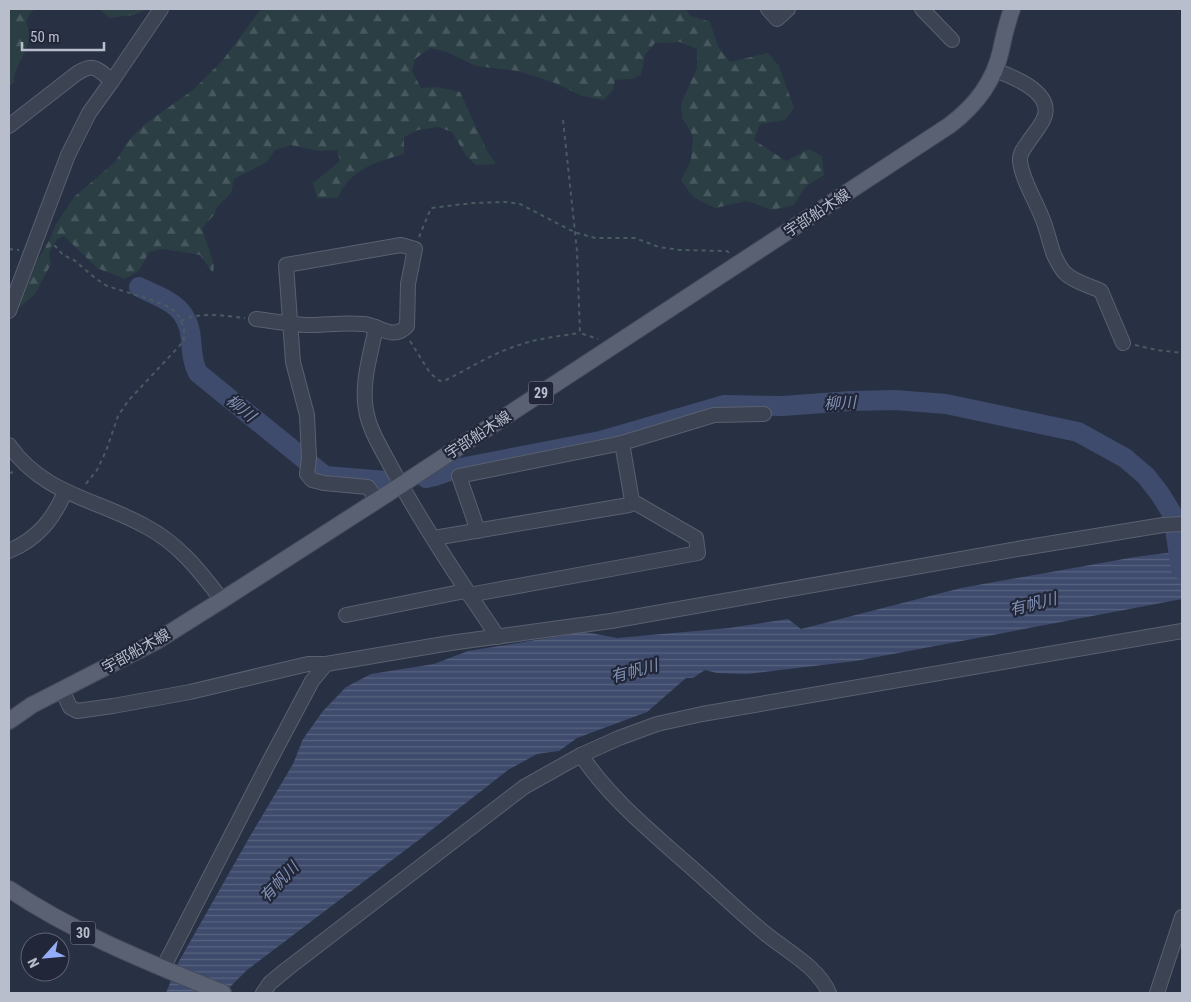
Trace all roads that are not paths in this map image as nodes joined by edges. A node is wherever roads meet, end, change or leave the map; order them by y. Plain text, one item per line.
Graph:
1 (161, 9) edge
2 (768, 9) edge
3 (788, 9) edge
4 (922, 9) edge
5 (1012, 9) edge
6 (952, 40) dead end
7 (995, 70) junction
8 (112, 80) junction
9 (9, 126) edge
10 (9, 311) edge
11 (256, 319) road end
12 (290, 323) junction
13 (376, 327) junction
14 (1123, 343) road end
15 (764, 414) dead end
16 (622, 443) junction
17 (9, 445) edge
18 (401, 485) junction
19 (65, 492) junction
20 (376, 500) junction
21 (632, 501) junction
22 (1182, 524) edge
23 (478, 531) junction
24 (434, 538) junction
25 (9, 551) edge
26 (467, 593) junction
27 (222, 600) junction
28 (346, 614) dead end
29 (1182, 631) edge
30 (498, 637) junction
31 (326, 664) junction
32 (62, 690) junction
33 (9, 720) edge
34 (581, 755) junction
35 (9, 889) edge
36 (1182, 917) edge
37 (163, 968) junction
38 (223, 993) edge
39 (263, 993) edge
40 (829, 993) edge
41 (1157, 993) edge

1 - 8 street
2 - 3 street
4 - 6 street
5 - 7 main road, 宇部船木線 / 29
7 - 14 street
7 - 18 main road, 宇部船木線 / 29
8 - 9 street
8 - 10 street
11 - 12 street
12 - 13 street
12 - 13 street
12 - 20 street
13 - 18 street
15 - 16 street
16 - 21 street
16 - 23 street
17 - 19 street
18 - 20 main road, 宇部船木線 / 29
18 - 24 street
19 - 25 street
19 - 27 street
20 - 27 main road, 宇部船木線 / 29
21 - 23 street
21 - 26 street
22 - 30 street
23 - 24 street
24 - 26 street
26 - 28 street
26 - 30 street
27 - 32 main road, 宇部船木線 / 29
29 - 34 street
30 - 31 street
31 - 32 street
31 - 37 street
32 - 33 main road, 宇部船木線 / 29
34 - 39 street
34 - 40 street
35 - 37 main road, 30
36 - 41 street
37 - 38 main road, 30

